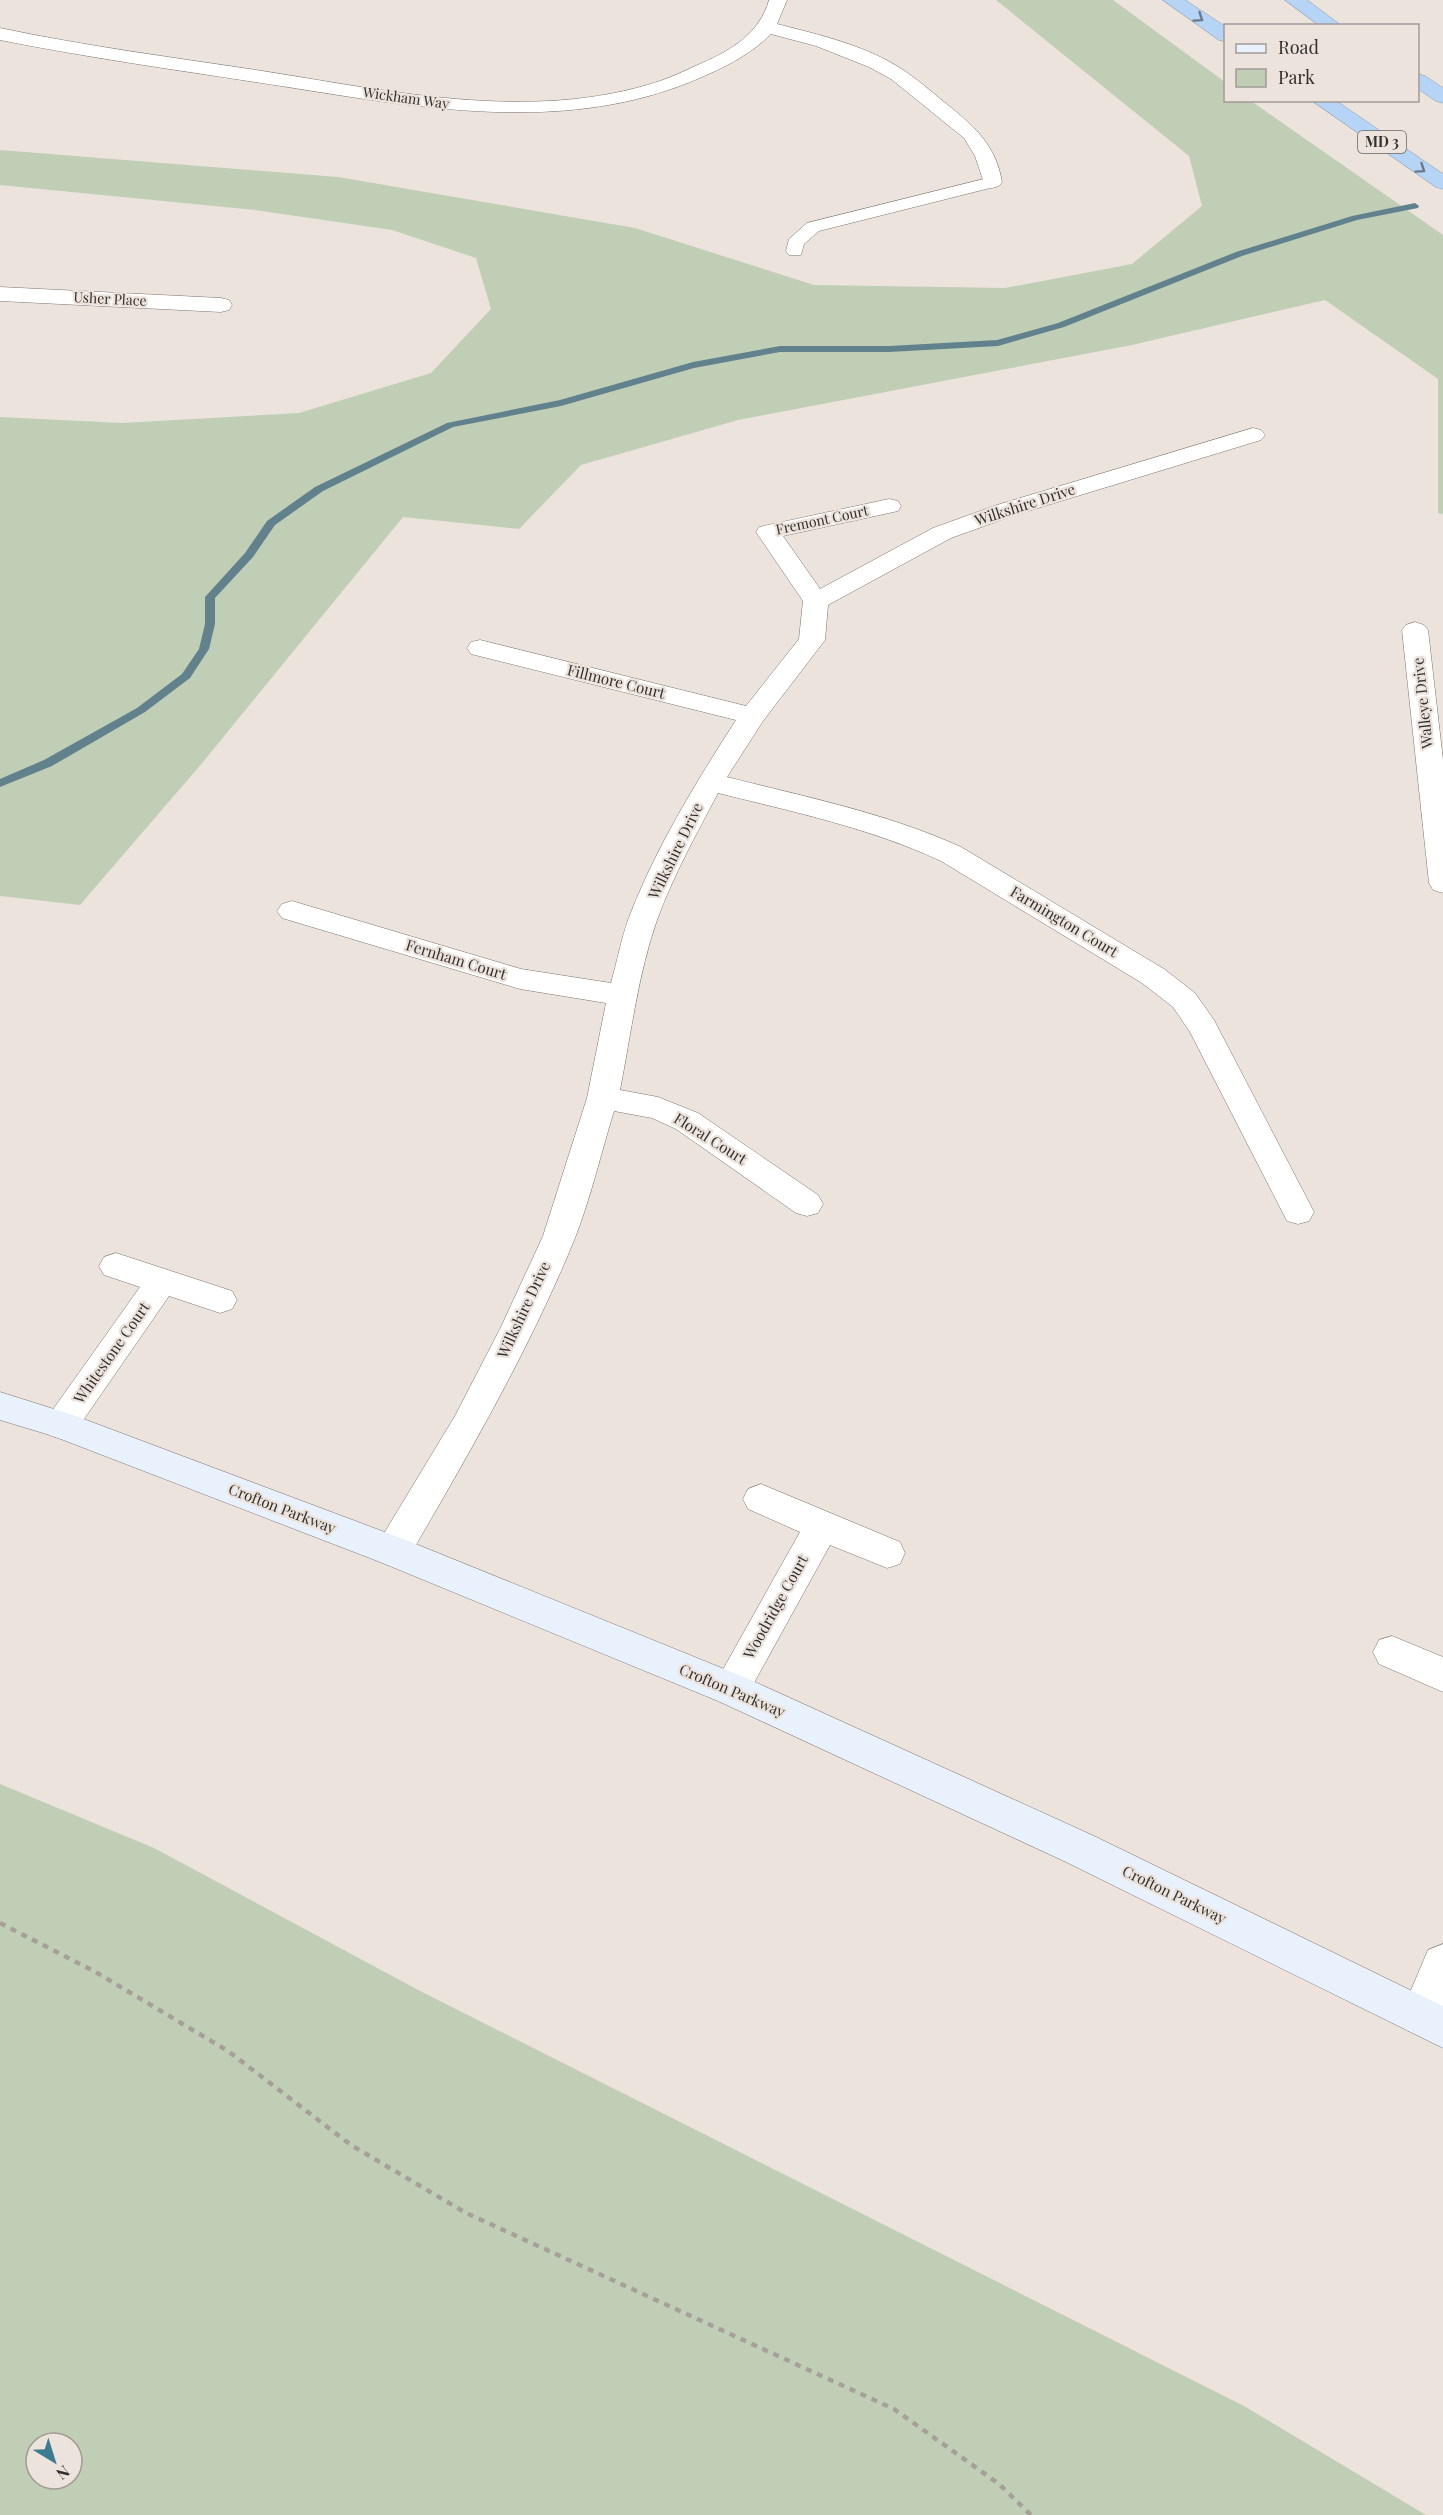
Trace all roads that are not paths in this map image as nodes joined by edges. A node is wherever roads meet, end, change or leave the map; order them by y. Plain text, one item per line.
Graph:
1 (778, 0) edge
2 (1172, 0) edge
3 (1294, 0) edge
4 (1330, 24) edge
5 (767, 27) junction
6 (0, 34) edge
7 (1224, 35) edge
8 (1419, 81) edge
9 (1443, 97) edge
10 (1324, 102) edge
11 (992, 182) joint
12 (1443, 183) edge
13 (795, 251) dead end
14 (0, 294) edge
15 (221, 305) dead end
16 (1253, 435) dead end
17 (889, 506) dead end
18 (816, 601) junction
19 (1416, 630) dead end
20 (480, 648) dead end
21 (752, 716) junction
22 (710, 782) junction
23 (1443, 884) edge
24 (292, 910) dead end
25 (623, 995) junction
26 (603, 1098) junction
27 (807, 1204) dead end
28 (1298, 1212) dead end
29 (116, 1266) dead end
30 (162, 1281) junction
31 (220, 1300) dead end
32 (0, 1406) edge
33 (61, 1425) junction
34 (761, 1499) dead end
35 (822, 1525) junction
36 (393, 1551) junction
37 (887, 1552) dead end
38 (1392, 1652) dead end
39 (1443, 1675) edge
40 (731, 1689) junction
41 (1443, 1964) edge
42 (1432, 2022) edge

1 - 5 street, Wickham Way
2 -> 7 highway
3 - 4 highway
5 - 6 street, Wickham Way
5 - 11 street
8 - 9 highway
10 -> 12 highway, MD 3
11 - 13 lane
14 - 15 street, Usher Place
16 - 18 street, Wilkshire Drive
17 - 18 street, Fremont Court
18 - 21 street, Wilkshire Drive
19 - 23 street, Walleye Drive
20 - 21 street, Fillmore Court
21 - 22 street, Wilkshire Drive
22 - 25 street, Wilkshire Drive
22 - 28 street, Farmington Court
24 - 25 street, Fernham Court
25 - 26 street, Wilkshire Drive
26 - 27 street, Floral Court
26 - 36 street, Wilkshire Drive
29 - 30 street
30 - 31 street
30 - 33 street, Whitestone Court
32 - 33 street, Crofton Parkway
33 - 36 street, Crofton Parkway
34 - 35 street
35 - 37 street
35 - 40 street, Woodridge Court
36 - 40 street, Crofton Parkway
38 - 39 street
40 - 42 street, Crofton Parkway
41 - 42 street

